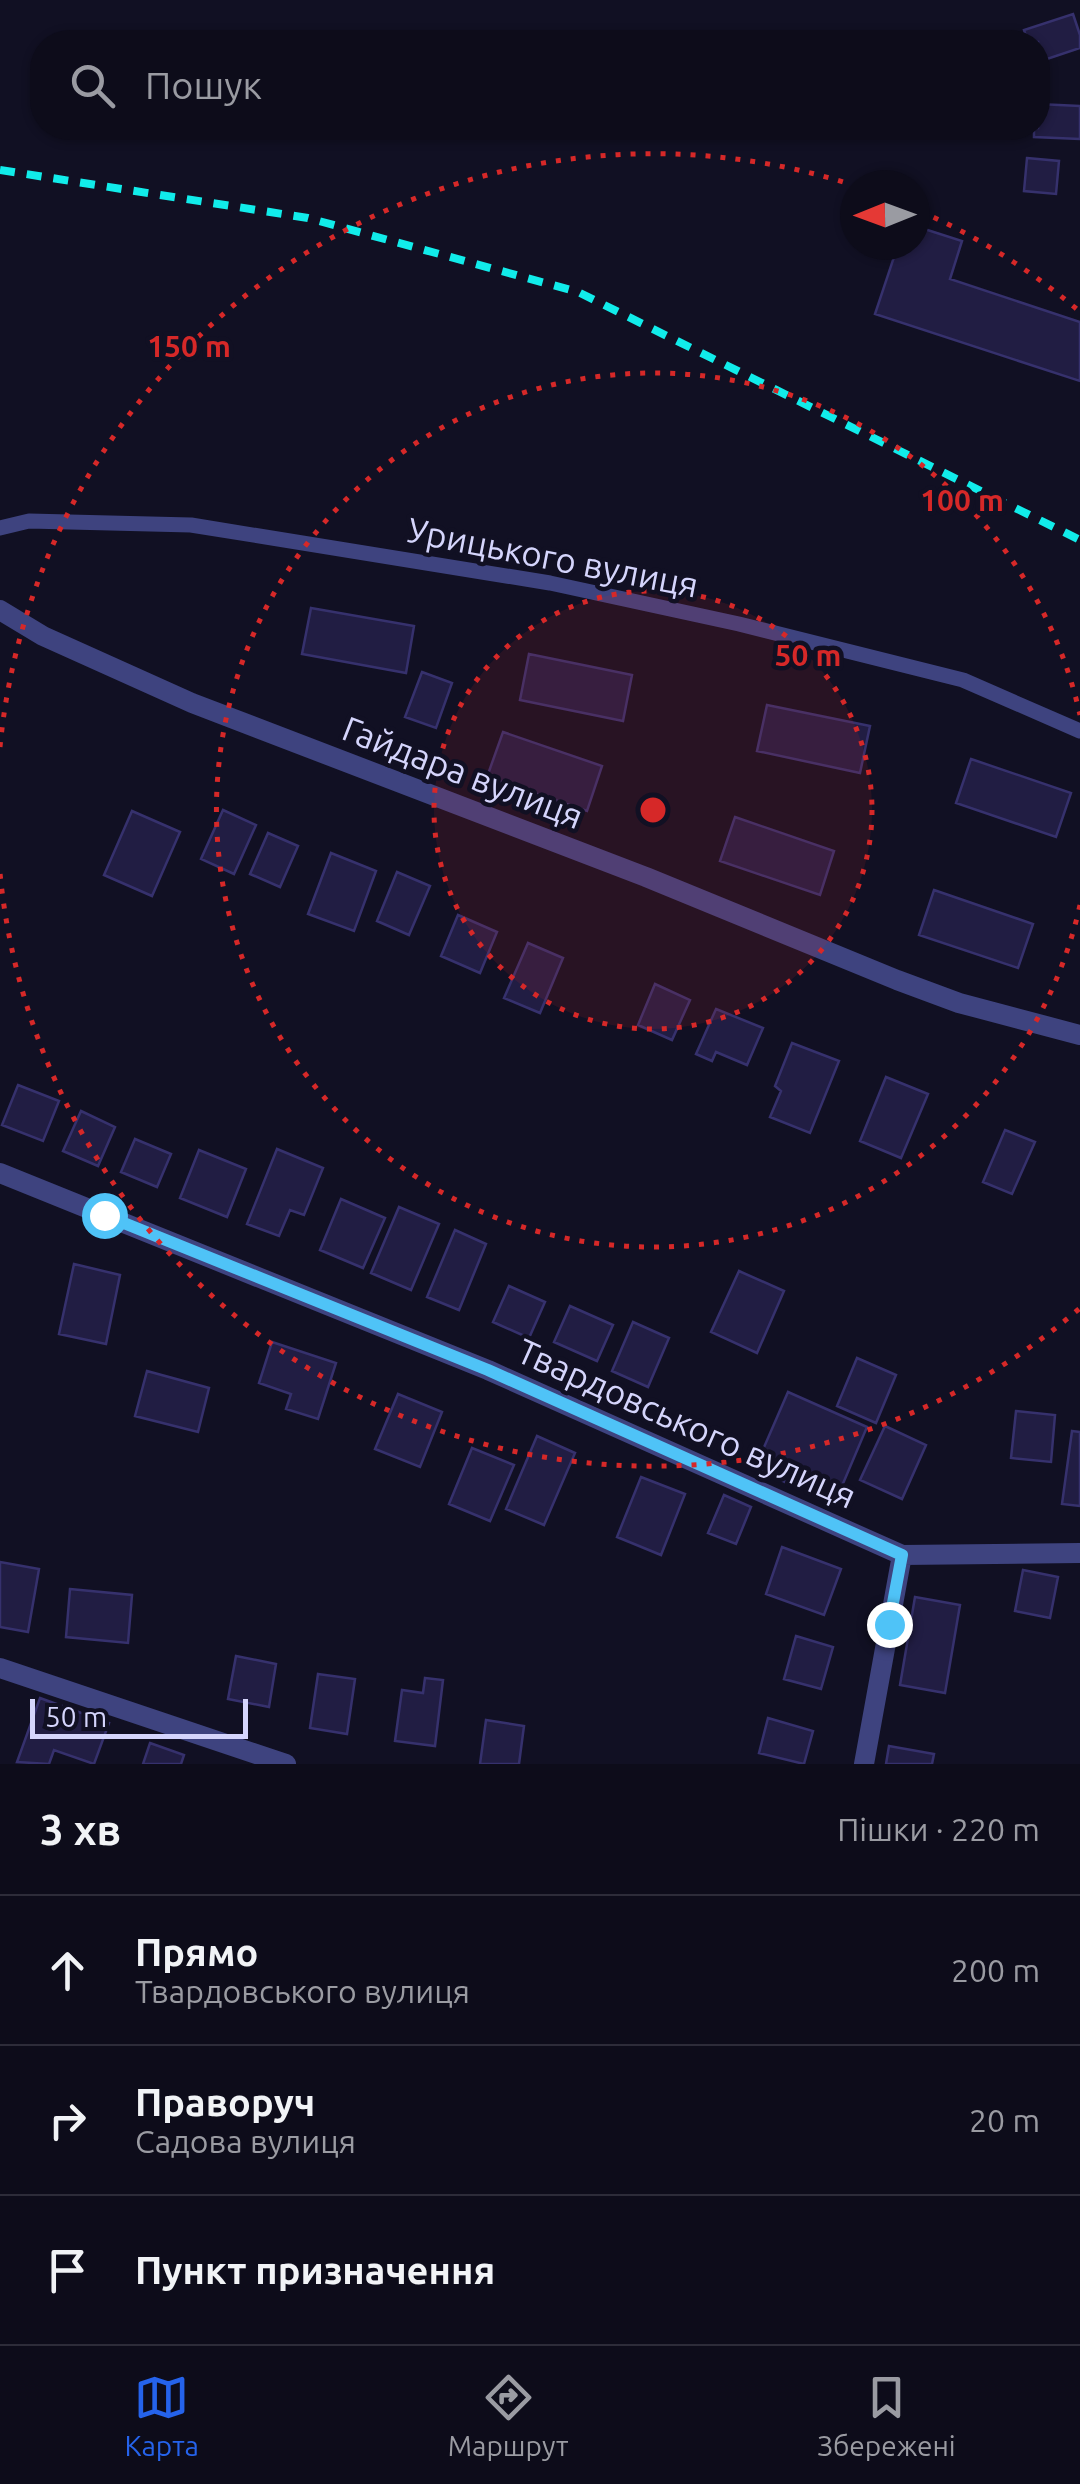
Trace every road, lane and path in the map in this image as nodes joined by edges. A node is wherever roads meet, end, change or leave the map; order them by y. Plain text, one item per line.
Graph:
1 (0, 528) edge
2 (0, 610) edge
3 (1080, 732) edge
4 (1080, 1035) edge
5 (0, 1173) edge
6 (1080, 1553) edge
7 (902, 1555) junction
8 (0, 1668) edge
9 (286, 1764) edge
10 (864, 1764) edge

1 - 3 lane, Урицького вулиця
2 - 4 street, Гайдара вулиця
5 - 7 street, Твардовського вулиця
6 - 7 street
7 - 10 street
8 - 9 street

